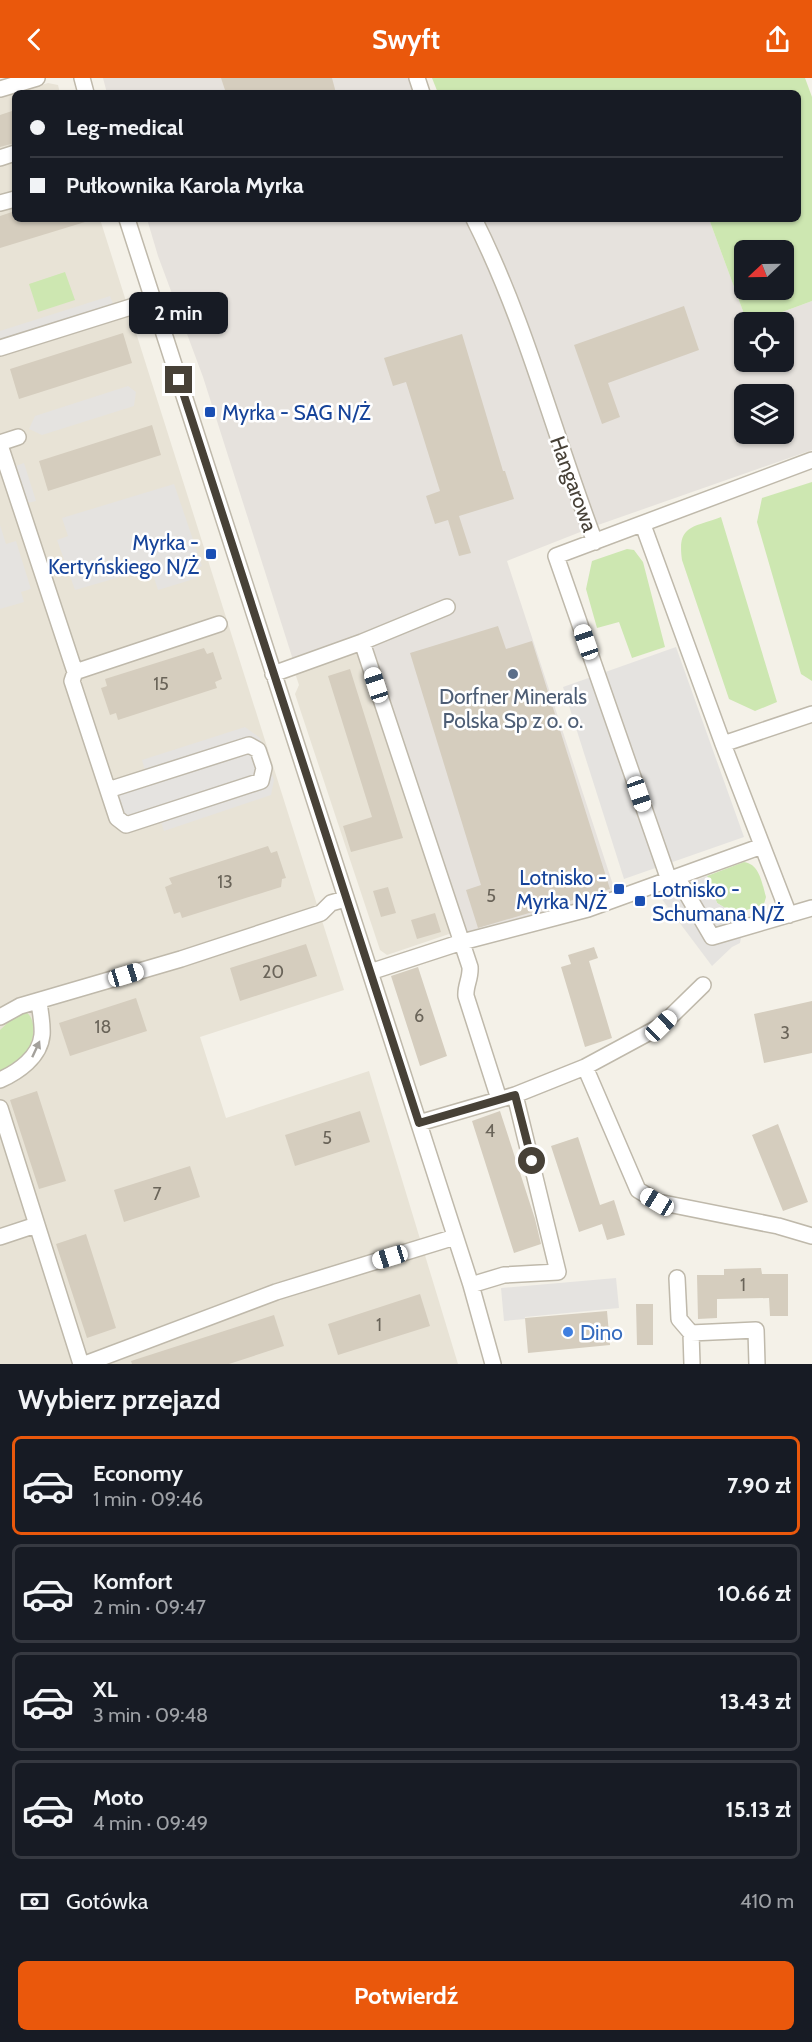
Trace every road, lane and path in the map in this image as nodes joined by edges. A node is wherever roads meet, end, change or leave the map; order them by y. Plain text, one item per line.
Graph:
1 (37, 78) edge
2 (0, 89) edge
3 (128, 222) edge
4 (475, 222) edge
5 (153, 300) junction
6 (0, 348) edge
7 (18, 437) dead end
8 (0, 444) edge
9 (812, 460) edge
10 (643, 525) junction
11 (595, 542) junction
12 (447, 607) dead end
13 (219, 624) dead end
14 (362, 642) junction
15 (75, 672) junction
16 (273, 674) junction
17 (812, 714) edge
18 (723, 744) junction
19 (108, 790) junction
20 (762, 846) junction
21 (673, 878) junction
22 (345, 899) junction
23 (812, 908) edge
24 (789, 915) junction
25 (462, 942) junction
26 (370, 972) junction
27 (703, 985) dead end
28 (39, 1001) junction
29 (0, 1017) edge
30 (585, 1067) junction
31 (0, 1080) edge
32 (515, 1095) junction
33 (499, 1099) junction
34 (0, 1108) edge
35 (419, 1123) junction
36 (36, 1225) junction
37 (812, 1236) edge
38 (0, 1237) edge
39 (455, 1237) junction
40 (677, 1278) dead end
41 (471, 1285) junction
42 (691, 1333) junction
43 (83, 1364) edge
44 (493, 1364) edge
45 (692, 1364) edge
46 (757, 1364) edge

1 - 2 street
3 - 5 street
4 - 11 street, Hangarowa
5 - 6 street
5 - 16 street
7 - 8 street
8 - 15 street
9 - 10 street
10 - 11 street
10 - 18 street
11 - 21 street, Hangarowa
12 - 14 street
13 - 15 street
14 - 16 street
14 - 25 street
15 - 19 street
16 - 22 street
17 - 18 street
18 - 20 street
19 - 19 street
20 - 21 street
20 - 24 street
21 - 24 street
21 - 25 street
22 - 26 street
22 - 28 street
23 - 24 street
25 - 26 street
25 - 33 street
26 - 35 street
27 - 30 street
28 - 29 street
31 -> 28 street
30 - 32 street
30 - 37 street
32 - 33 street
32 - 41 street
33 - 35 street
34 - 36 street
35 - 39 street
36 - 38 street
36 - 43 street
39 - 41 street
39 - 43 street
40 - 42 street
41 - 44 street
42 - 45 street
42 - 46 street

